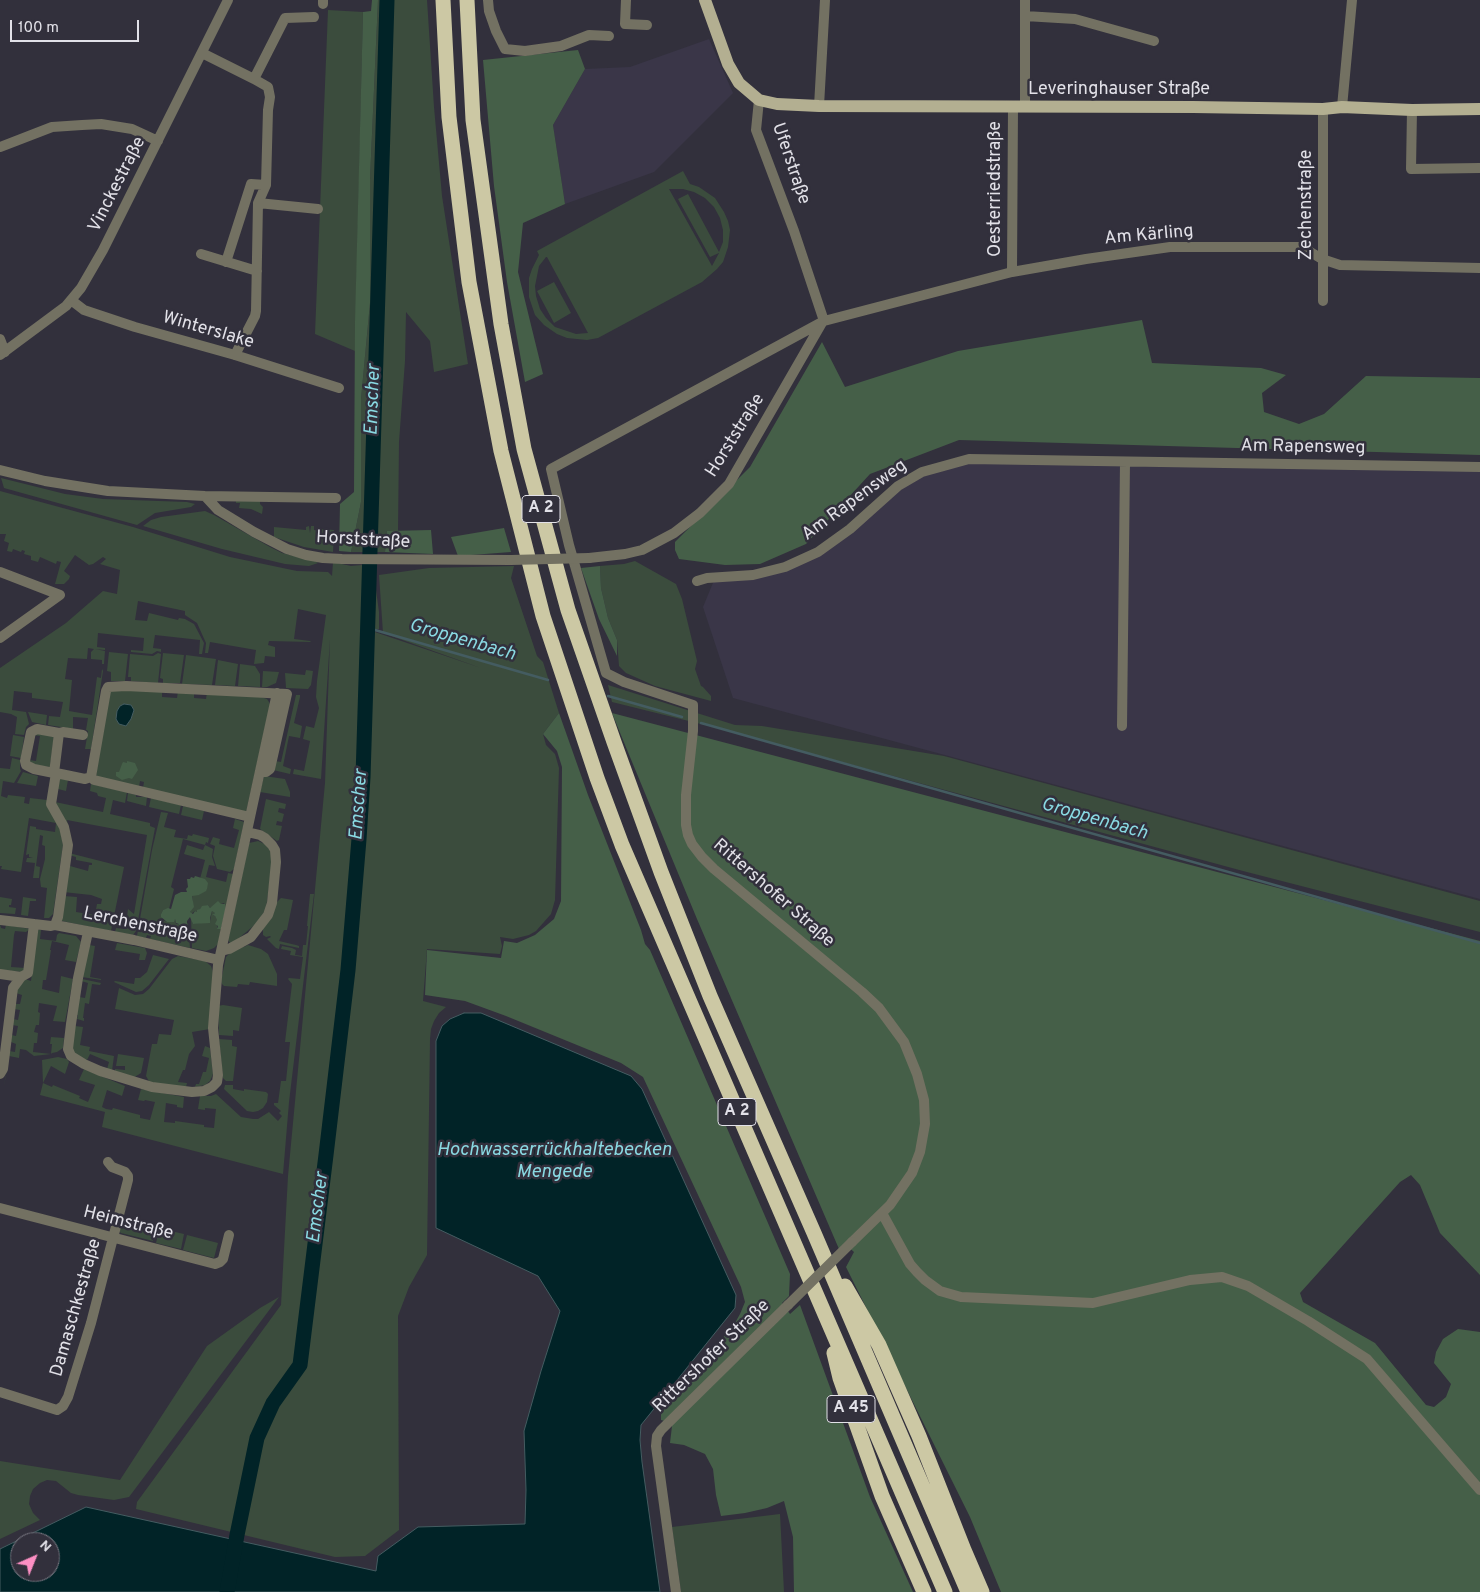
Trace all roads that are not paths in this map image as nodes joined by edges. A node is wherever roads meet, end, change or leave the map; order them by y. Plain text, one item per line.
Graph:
1 (228, 0) edge
2 (442, 0) edge
3 (467, 0) edge
4 (488, 0) edge
5 (626, 0) edge
6 (705, 0) edge
7 (825, 0) edge
8 (1025, 0) edge
9 (1352, 0) edge
10 (1025, 16) junction
11 (314, 17) dead end
12 (647, 25) dead end
13 (608, 36) dead end
14 (1154, 41) dead end
15 (202, 53) junction
16 (254, 79) junction
17 (759, 100) junction
18 (820, 106) junction
19 (1019, 107) junction
20 (1342, 108) junction
21 (1324, 109) junction
22 (1480, 109) edge
23 (1412, 110) junction
24 (158, 141) junction
25 (0, 147) edge
26 (1480, 168) edge
27 (266, 185) junction
28 (258, 203) junction
29 (318, 209) dead end
30 (201, 254) dead end
31 (1322, 259) junction
32 (226, 262) junction
33 (1480, 268) edge
34 (257, 271) junction
35 (1012, 272) junction
36 (71, 300) junction
37 (1323, 301) dead end
38 (824, 321) junction
39 (0, 339) edge
40 (2, 353) edge
41 (235, 355) junction
42 (339, 388) dead end
43 (1125, 462) junction
44 (1480, 467) edge
45 (0, 470) edge
46 (205, 496) junction
47 (336, 498) dead end
48 (0, 572) edge
49 (697, 582) dead end
50 (0, 638) edge
51 (1122, 726) dead end
52 (59, 734) junction
53 (83, 735) dead end
54 (57, 773) junction
55 (91, 777) junction
56 (250, 818) junction
57 (247, 832) junction
58 (0, 920) edge
59 (34, 924) junction
60 (55, 925) junction
61 (88, 932) junction
62 (220, 955) junction
63 (0, 974) edge
64 (21, 977) junction
65 (0, 1074) edge
66 (108, 1162) dead end
67 (0, 1208) edge
68 (882, 1213) junction
69 (814, 1233) junction
70 (229, 1235) dead end
71 (114, 1237) junction
72 (827, 1320) junction
73 (0, 1392) edge
74 (1480, 1490) edge
75 (676, 1592) edge
76 (924, 1592) edge
77 (945, 1592) edge
78 (968, 1592) edge
79 (982, 1592) edge

1 - 15 street, Vinckestraße
2 - 72 highway, A 2
3 - 69 highway, A 2
4 - 13 street
5 - 12 street
6 - 17 main road
7 - 18 street
8 - 10 street, Oesterriedstraße
9 - 20 street
10 - 14 street
10 - 19 street, Oesterriedstraße
11 - 16 street
15 - 16 street
15 - 24 street, Vinckestraße
16 - 27 street
17 - 18 main road, Leveringhauser Straße
17 - 38 street, Uferstraße
18 - 19 main road, Leveringhauser Straße
19 - 21 main road, Leveringhauser Straße
19 - 35 street, Oesterriedstraße
20 - 21 main road, Leveringhauser Straße
20 - 23 main road, Leveringhauser Straße
21 - 31 street, Zechenstraße
22 - 23 main road, Leveringhauser Straße
23 - 26 street
24 - 25 street
24 - 36 street, Vinckestraße
27 - 28 street
27 - 32 street
28 - 29 street
28 - 34 street
30 - 32 street
31 - 33 street, Am Kärling
31 - 35 street, Am Kärling
31 - 37 street, Zechenstraße
32 - 34 street
34 - 41 street
35 - 38 street, Am Kärling
36 - 40 street, Vinckestraße
36 - 41 street, Winterslake
38 - 46 street, Horststraße, bridge
38 - 68 street, Rittershofer Straße
39 - 40 street
41 - 42 street, Winterslake
43 - 44 street, Am Rapensweg
43 - 49 street, Am Rapensweg
43 - 51 street
45 - 46 street
46 - 47 street
48 - 50 street
52 - 53 street
52 - 54 street, Lerchenstraße
52 - 54 street
54 - 55 street
54 - 60 street, Lerchenstraße
55 - 56 street
55 - 56 street
56 - 57 street
57 - 62 street
57 - 62 street
58 - 59 street, Lerchenstraße
59 - 60 street, Lerchenstraße
59 - 64 street
60 - 61 street, Lerchenstraße
61 - 62 street, Lerchenstraße
61 - 62 street
63 - 64 street
64 - 65 street
66 - 71 street, Damaschkestraße
67 - 71 street, Heimstraße
68 - 74 street
68 - 75 street, Rittershofer Straße, bridge
69 - 78 highway, A 2
69 - 79 highway
70 - 71 street, Heimstraße
71 - 73 street, Damaschkestraße
72 - 76 highway, A 45
72 - 77 highway, A 2

